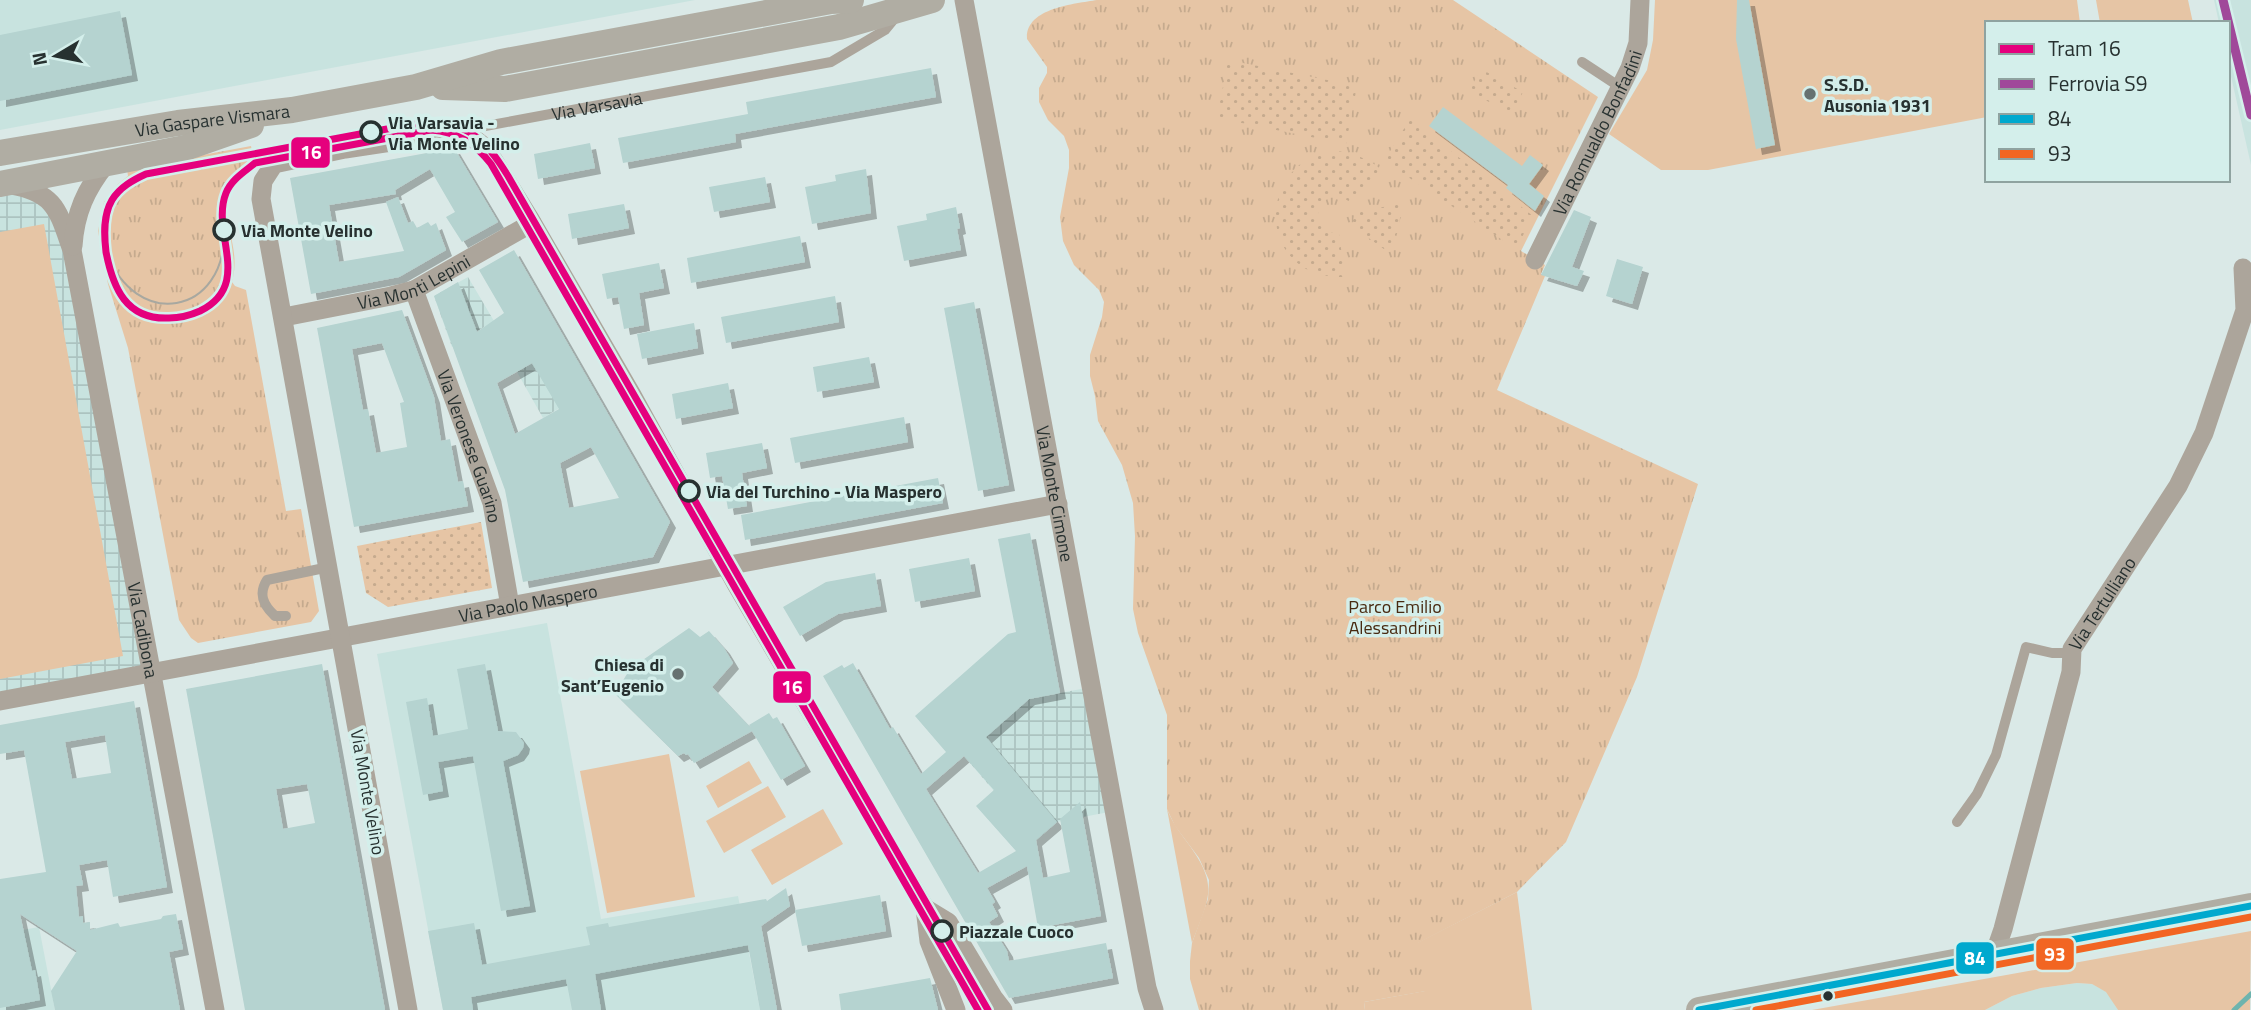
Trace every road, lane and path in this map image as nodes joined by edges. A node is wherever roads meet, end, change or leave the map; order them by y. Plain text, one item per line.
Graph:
1 (851, 0) edge
2 (932, 0) edge
3 (964, 0) edge
4 (1640, 0) edge
5 (902, 10) junction
6 (1582, 62) dead end
7 (416, 87) junction
8 (1620, 87) junction
9 (292, 110) junction
10 (464, 131) junction
11 (0, 153) edge
12 (106, 164) junction
13 (274, 164) joint
14 (1, 184) edge
15 (532, 223) junction
16 (72, 250) junction
17 (1535, 260) dead end
18 (2243, 268) dead end
19 (414, 290) junction
20 (284, 317) junction
21 (1058, 504) junction
22 (727, 566) junction
23 (330, 567) junction
24 (510, 606) junction
25 (286, 616) dead end
26 (341, 639) junction
27 (2071, 653) junction
28 (152, 674) junction
29 (0, 701) edge
30 (1957, 822) dead end
31 (2251, 906) edge
32 (925, 908) junction
33 (1994, 955) junction
34 (1147, 988) junction
35 (215, 1010) edge
36 (408, 1010) edge
37 (956, 1010) edge
38 (1003, 1010) edge
39 (1139, 1010) edge
40 (1154, 1010) edge
41 (1699, 1010) edge

1 - 7 street, Via Varsavia
2 - 5 street, Via Varsavia
3 - 21 street, Via Monte Cimone
4 - 8 street, Via Romualdo Bonfadini
5 - 7 street, Via Varsavia
5 - 10 lane, Via Varsavia
6 - 8 lane
7 - 9 street, Via Varsavia
8 - 17 street, Via Romualdo Bonfadini
9 - 11 street, Via Gaspare Vismara
9 - 12 street, Via Gaspare Vismara
10 - 13 street, Via Varsavia
10 - 15 street
12 - 14 street, Via Gaspare Vismara
12 - 16 street, Via Cadibona
13 - 20 street, Via Monte Velino
14 - 16 street, Via Cadibona
15 - 19 street, Via Monti Lepini
15 - 22 street
16 - 28 street, Via Cadibona
18 - 27 street, Via Tertulliano
19 - 20 street, Via Monti Lepini
19 - 24 street, Via Veronese Guarino
20 - 23 street, Via Monte Velino
21 - 22 street, Via Paolo Maspero
21 - 34 street, Via Monte Cimone
22 - 24 street, Via Paolo Maspero
22 - 32 street
23 - 25 lane
23 - 26 street, Via Monte Velino
24 - 26 street, Via Paolo Maspero
26 - 28 street, Via Paolo Maspero
26 - 36 street, Via Monte Velino
27 - 30 lane
27 - 33 street, Via Tertulliano
28 - 29 street, Via Paolo Maspero
28 - 35 street, Via Cadibona
31 - 33 street
32 - 37 street
32 - 38 street
33 - 41 street
34 - 39 street
34 - 40 street, Via Monte Cimone

